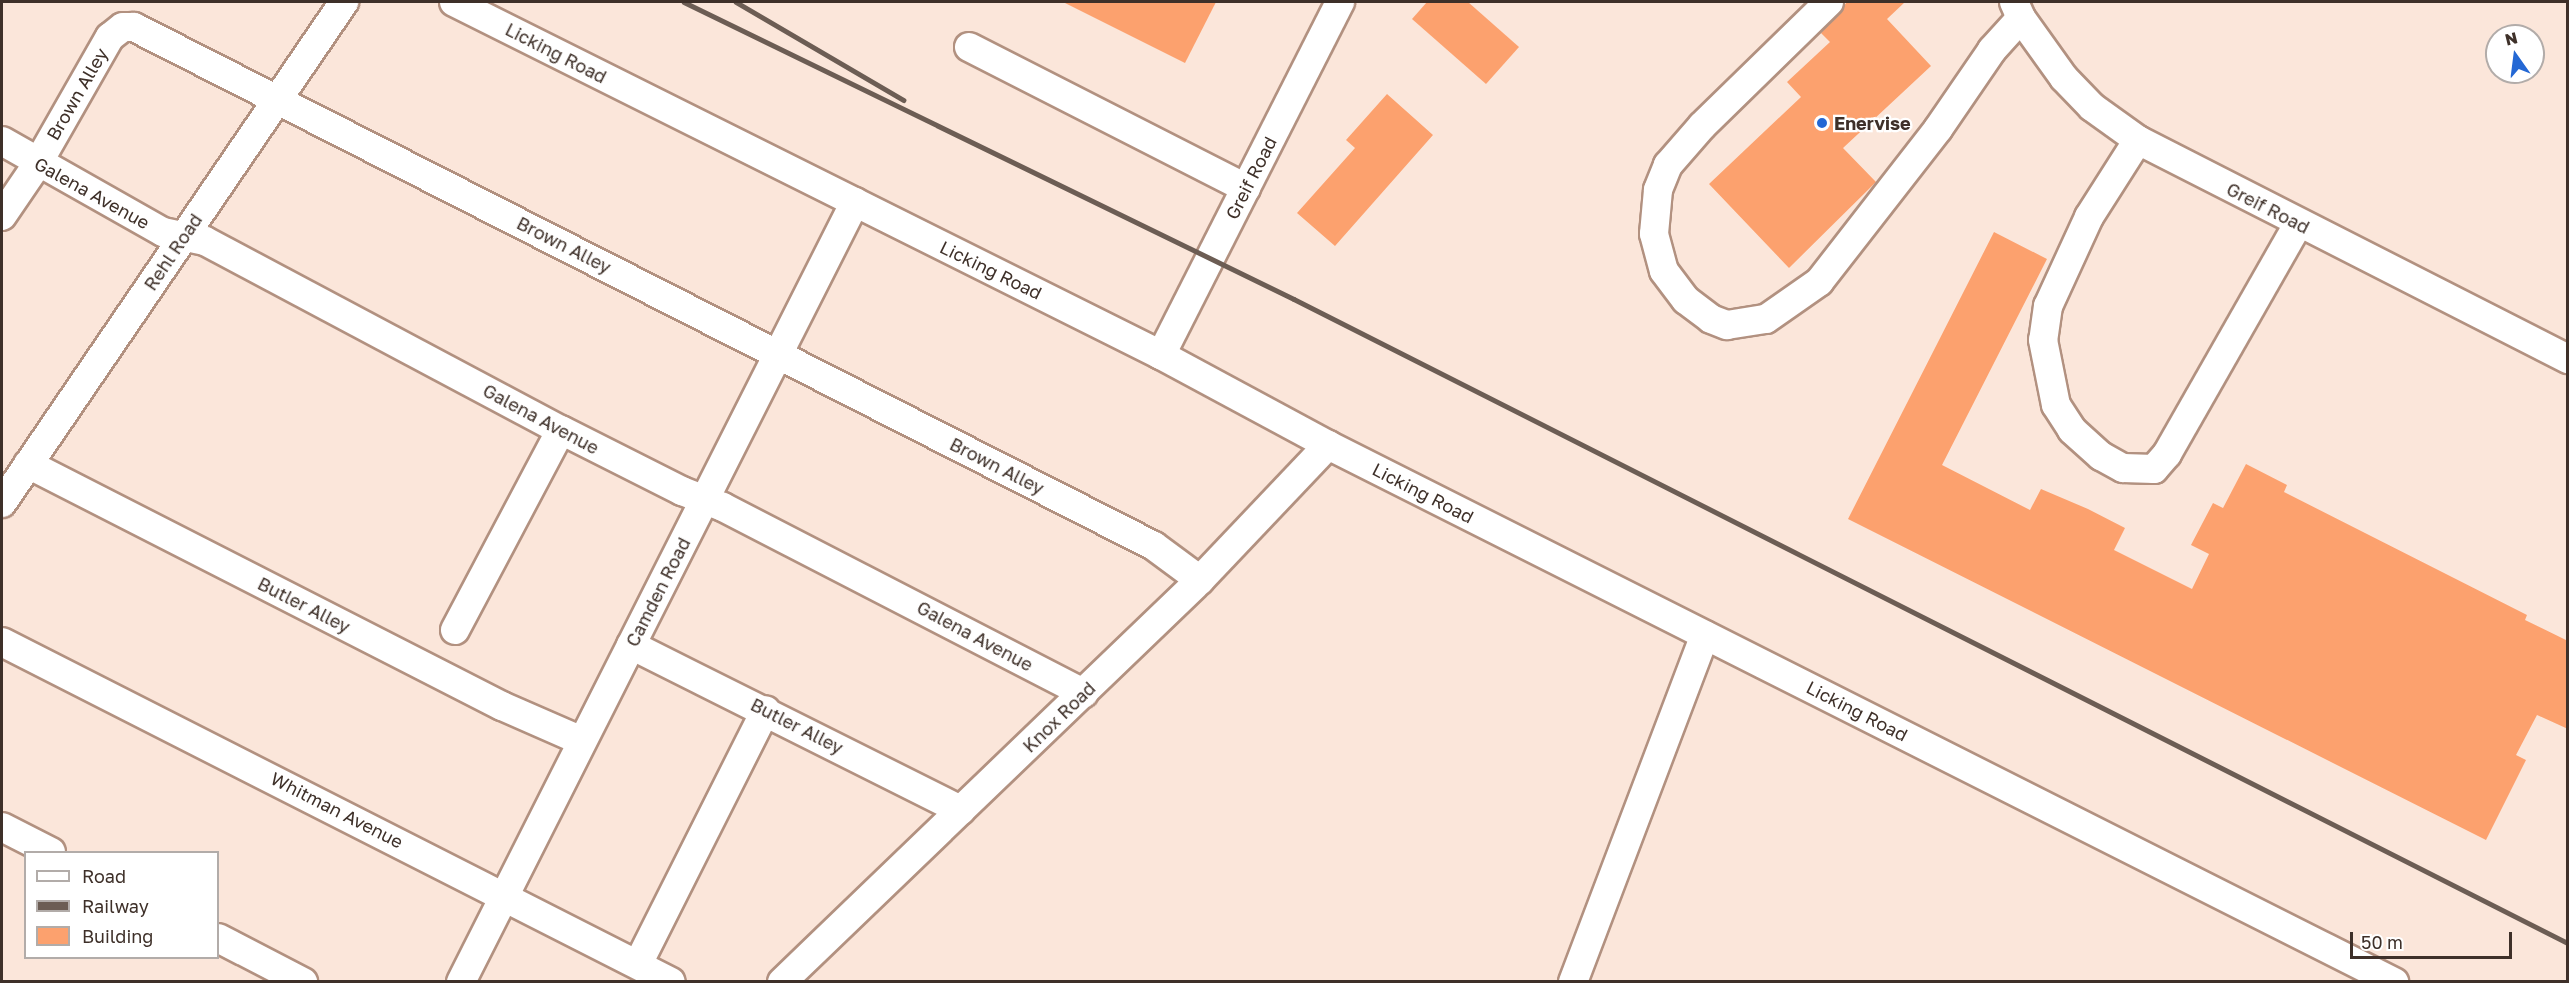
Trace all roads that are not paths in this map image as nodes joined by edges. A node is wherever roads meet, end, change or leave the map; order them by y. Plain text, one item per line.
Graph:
1 (344, 2) edge
2 (454, 2) edge
3 (1340, 2) edge
4 (1830, 2) edge
5 (2018, 10) edge
6 (969, 47) dead end
7 (276, 100) junction
8 (2138, 140) junction
9 (2, 141) edge
10 (38, 163) junction
11 (1246, 188) junction
12 (855, 202) junction
13 (2, 216) edge
14 (2298, 224) junction
15 (183, 237) junction
16 (777, 355) junction
17 (1161, 355) junction
18 (2568, 358) edge
19 (561, 430) junction
20 (1328, 445) junction
21 (28, 464) junction
22 (704, 500) junction
23 (2, 502) edge
24 (1200, 580) junction
25 (455, 630) dead end
26 (1705, 635) junction
27 (2, 642) edge
28 (631, 645) junction
29 (1084, 693) junction
30 (766, 710) junction
31 (582, 741) junction
32 (961, 810) junction
33 (2, 827) edge
34 (49, 851) edge
35 (505, 895) junction
36 (219, 939) edge
37 (638, 964) junction
38 (303, 981) edge
39 (461, 981) edge
40 (671, 981) edge
41 (782, 981) edge
42 (1573, 981) edge
43 (2394, 981) edge

1 - 7 street, Rehl Road
2 - 12 street, Licking Road
3 - 11 street, Greif Road
4 - 5 street
5 - 8 street, Greif Road
6 - 11 street
7 - 10 street, Brown Alley
7 - 15 street, Rehl Road
7 - 16 street, Brown Alley
8 - 14 street, Greif Road
8 - 14 street
9 - 10 street, Galena Avenue
10 - 13 street, Brown Alley
10 - 15 street, Galena Avenue
11 - 17 street, Greif Road
12 - 16 street, Camden Road
12 - 17 street, Licking Road
14 - 18 street, Greif Road
15 - 19 street, Galena Avenue
15 - 21 street, Rehl Road
16 - 22 street, Camden Road
16 - 24 street, Brown Alley
17 - 20 street, Licking Road
19 - 22 street, Galena Avenue
19 - 25 street
20 - 24 street, Knox Road
20 - 26 street, Licking Road
21 - 23 street, Rehl Road
21 - 31 street, Butler Alley
22 - 28 street, Camden Road
22 - 29 street, Galena Avenue
24 - 29 street, Knox Road
26 - 42 street
26 - 43 street, Licking Road
27 - 35 street, Whitman Avenue
28 - 30 street, Butler Alley
28 - 31 street, Camden Road
29 - 32 street, Knox Road
30 - 32 street, Butler Alley
30 - 37 street
31 - 35 street, Camden Road
32 - 41 street, Knox Road
33 - 34 street
35 - 37 street, Whitman Avenue
35 - 39 street, Camden Road
36 - 38 street
37 - 40 street, Whitman Avenue

